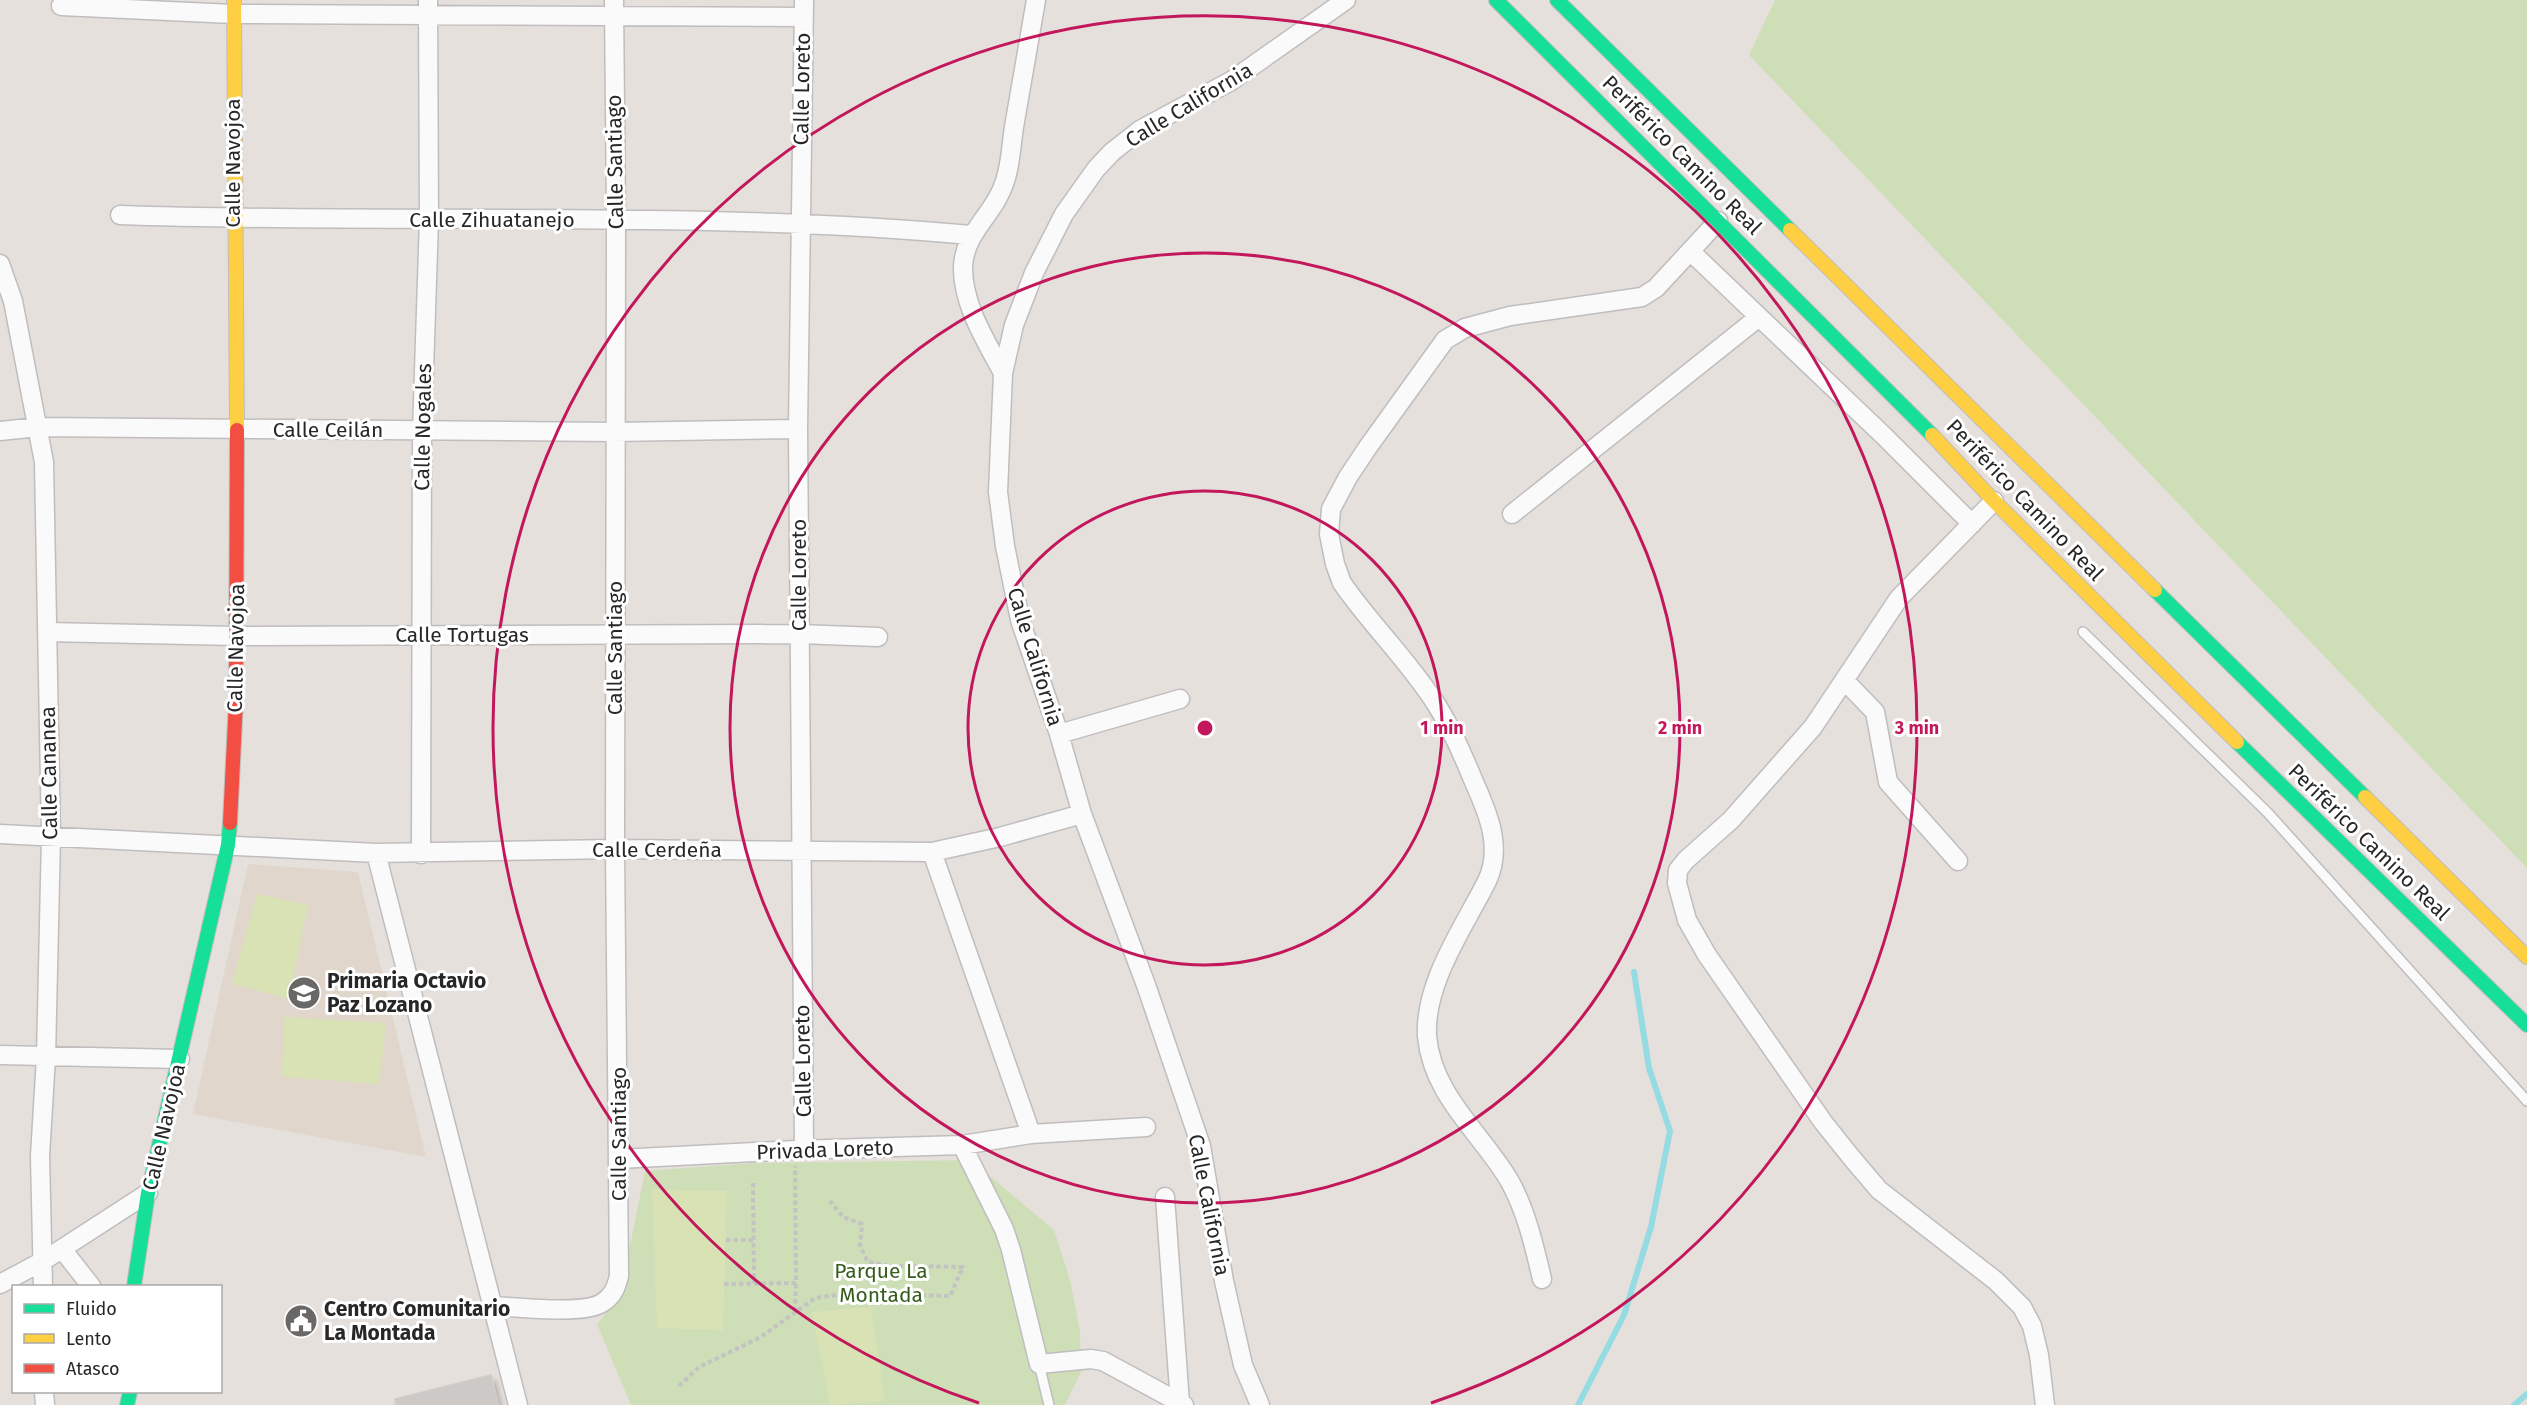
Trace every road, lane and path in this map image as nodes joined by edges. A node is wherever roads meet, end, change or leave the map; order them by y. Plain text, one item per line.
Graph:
1 (1036, 0) edge
2 (1346, 0) edge
3 (1496, 0) edge
4 (1557, 0) edge
5 (61, 6) dead end
6 (234, 7) edge
7 (428, 7) edge
8 (614, 8) edge
9 (804, 9) edge
10 (120, 215) dead end
11 (233, 219) junction
12 (429, 220) junction
13 (616, 220) junction
14 (1718, 221) junction
15 (799, 222) junction
16 (971, 235) junction
17 (1690, 251) junction
18 (0, 264) edge
19 (1759, 317) junction
20 (1003, 373) junction
21 (1913, 415) junction
22 (38, 427) junction
23 (798, 429) junction
24 (237, 430) junction
25 (0, 431) edge
26 (422, 431) junction
27 (614, 432) junction
28 (1884, 436) junction
29 (1994, 501) junction
30 (1512, 514) dead end
31 (1972, 524) junction
32 (47, 632) junction
33 (2083, 632) dead end
34 (615, 634) junction
35 (799, 634) junction
36 (236, 636) junction
37 (420, 636) junction
38 (878, 637) dead end
39 (1845, 681) junction
40 (1180, 699) dead end
41 (1059, 734) junction
42 (1082, 814) junction
43 (0, 834) edge
44 (51, 837) junction
45 (228, 845) junction
46 (615, 849) junction
47 (801, 852) junction
48 (932, 852) junction
49 (376, 853) junction
50 (421, 854) junction
51 (1958, 861) dead end
52 (2527, 957) edge
53 (2527, 1025) edge
54 (0, 1055) edge
55 (46, 1057) junction
56 (180, 1059) junction
57 (2527, 1101) edge
58 (1146, 1127) dead end
59 (1031, 1134) junction
60 (962, 1145) junction
61 (800, 1150) junction
62 (619, 1159) junction
63 (753, 1183) dead end
64 (148, 1193) junction
65 (1165, 1197) dead end
66 (830, 1201) dead end
67 (726, 1240) dead end
68 (754, 1240) junction
69 (62, 1249) junction
70 (43, 1261) junction
71 (1542, 1279) dead end
72 (754, 1283) junction
73 (796, 1283) junction
74 (0, 1284) edge
75 (724, 1284) dead end
76 (43, 1285) edge
77 (89, 1285) edge
78 (134, 1285) edge
79 (492, 1306) junction
80 (795, 1311) junction
81 (1040, 1364) junction
82 (679, 1386) dead end
83 (1182, 1404) edge
84 (518, 1405) edge
85 (1049, 1405) edge
86 (1260, 1405) edge
87 (2045, 1405) edge

1 - 16 street
2 - 20 street, Calle California
3 - 14 main road, Periférico Camino Real
4 - 52 main road, Periférico Camino Real
5 - 6 street
6 - 7 street
6 - 11 main road, Calle Navojoa
7 - 8 street
7 - 12 street, Calle Nogales
8 - 9 street
8 - 13 street, Calle Santiago
9 - 15 street, Calle Loreto
10 - 11 street, Calle Zihuatanejo
11 - 12 street, Calle Zihuatanejo
11 - 24 main road, Calle Navojoa
12 - 13 street, Calle Zihuatanejo
12 - 26 street, Calle Nogales
13 - 15 street, Calle Zihuatanejo
13 - 27 street, Calle Santiago
14 - 17 street
14 - 21 main road, Periférico Camino Real
15 - 16 street, Calle Zihuatanejo
15 - 23 street, Calle Loreto
16 - 20 street
17 - 19 street
17 - 71 street
18 - 22 street, Calle Cananea
19 - 28 street
19 - 30 street
20 - 41 street, Calle California
21 - 28 street
21 - 29 main road, Periférico Camino Real
22 - 24 street, Calle Ceilán
22 - 25 street, Calle Ceilán
22 - 32 street, Calle Cananea
23 - 27 street, Calle Ceilán
23 - 35 street, Calle Loreto
24 - 26 street, Calle Ceilán
24 - 36 main road, Calle Navojoa
26 - 27 street, Calle Ceilán
26 - 37 street, Calle Nogales
27 - 34 street, Calle Santiago
28 - 31 street
29 - 31 street
29 - 53 main road, Periférico Camino Real
31 - 39 street
32 - 36 street, Calle Tortugas
32 - 44 street, Calle Cananea
33 - 57 lane
34 - 35 street, Calle Tortugas
34 - 37 street, Calle Tortugas
34 - 46 street, Calle Santiago
35 - 38 street, Calle Tortugas
35 - 47 street, Calle Loreto
36 - 37 street, Calle Tortugas
36 - 45 main road, Calle Navojoa
37 - 50 street, Calle Nogales
39 - 51 street
39 - 87 street
40 - 41 street
41 - 42 street, Calle California
42 - 48 street, Calle Cerdeña
42 - 86 street, Calle California
43 - 44 street, Calle Cerdeña
44 - 45 street, Calle Cerdeña
44 - 55 street, Calle Cananea
45 - 49 street, Calle Cerdeña
45 - 56 main road, Calle Navojoa
46 - 47 street, Calle Cerdeña
46 - 50 street, Calle Cerdeña
46 - 62 street, Calle Santiago
47 - 48 street, Calle Cerdeña
47 - 61 street, Calle Loreto
48 - 59 street
49 - 50 street, Calle Cerdeña
49 - 79 street
54 - 55 street
55 - 56 street
55 - 70 street, Calle Cananea
56 - 64 main road, Calle Navojoa
58 - 59 street, Privada Loreto
59 - 60 street, Privada Loreto
60 - 61 street, Privada Loreto
60 - 81 street
61 - 62 street, Privada Loreto
61 - 73 path
62 - 79 street, Calle Santiago
63 - 68 path
64 - 69 street
64 - 78 main road, Calle Navojoa
65 - 83 street
66 - 80 path
67 - 68 path
68 - 72 path
69 - 70 street
69 - 77 street
70 - 74 street
70 - 76 street, Calle Cananea
72 - 73 path
72 - 75 path
73 - 80 path
79 - 84 street
80 - 82 path
81 - 83 street
81 - 85 lane

